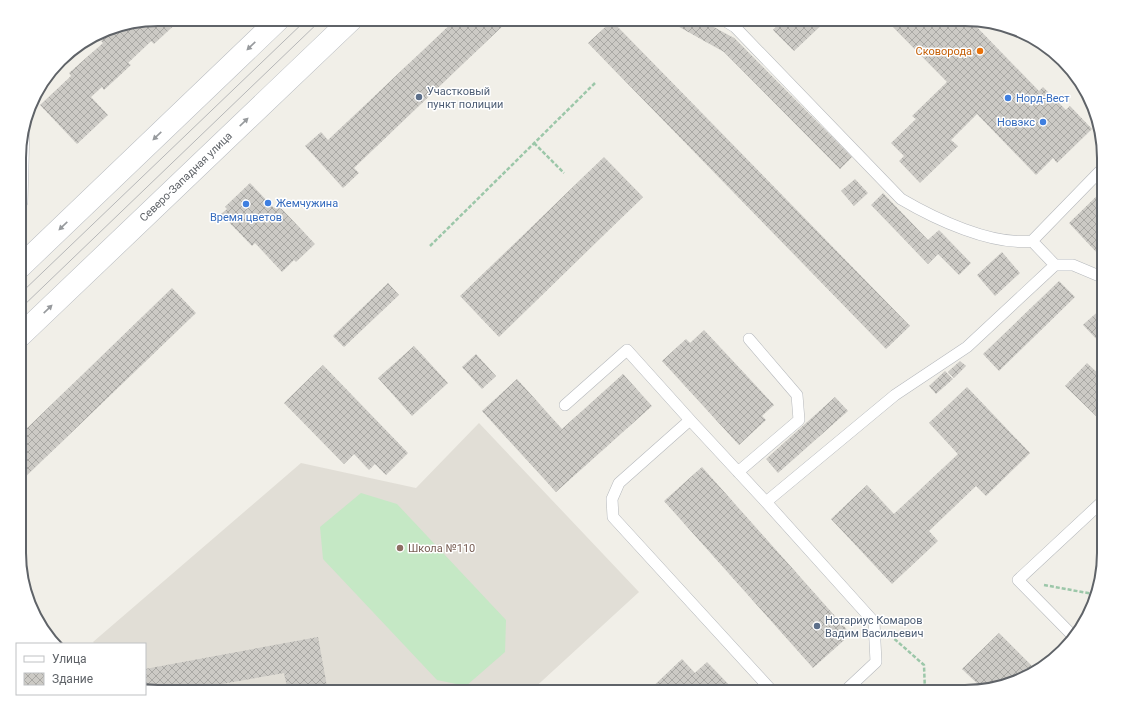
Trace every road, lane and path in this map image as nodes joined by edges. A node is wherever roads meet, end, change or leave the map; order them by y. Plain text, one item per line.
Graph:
1 (271, 26) edge
2 (345, 26) edge
3 (742, 26) edge
4 (595, 83) dead end
5 (534, 143) junction
6 (564, 173) dead end
7 (1097, 174) edge
8 (1032, 241) junction
9 (430, 246) dead end
10 (26, 254) edge
11 (1055, 265) junction
12 (1097, 275) edge
13 (26, 330) edge
14 (749, 339) dead end
15 (565, 405) dead end
16 (690, 420) junction
17 (738, 472) junction
18 (766, 502) junction
19 (1097, 507) edge
20 (1018, 580) junction
21 (1091, 594) edge
22 (874, 622) junction
23 (1070, 633) edge
24 (767, 685) edge
25 (851, 685) edge
26 (925, 685) edge

1 -> 10 main road
13 -> 2 main road, Северо-Западная улица
3 - 8 lane
4 - 5 path
5 - 6 path
5 - 9 path
7 - 8 lane
8 - 11 lane
11 - 12 lane
11 - 18 lane
14 - 17 lane
15 - 16 lane
16 - 17 lane
16 - 24 lane
17 - 18 lane
18 - 22 lane
19 - 20 lane
20 - 21 path
20 - 23 lane
22 - 25 lane
22 - 26 path

